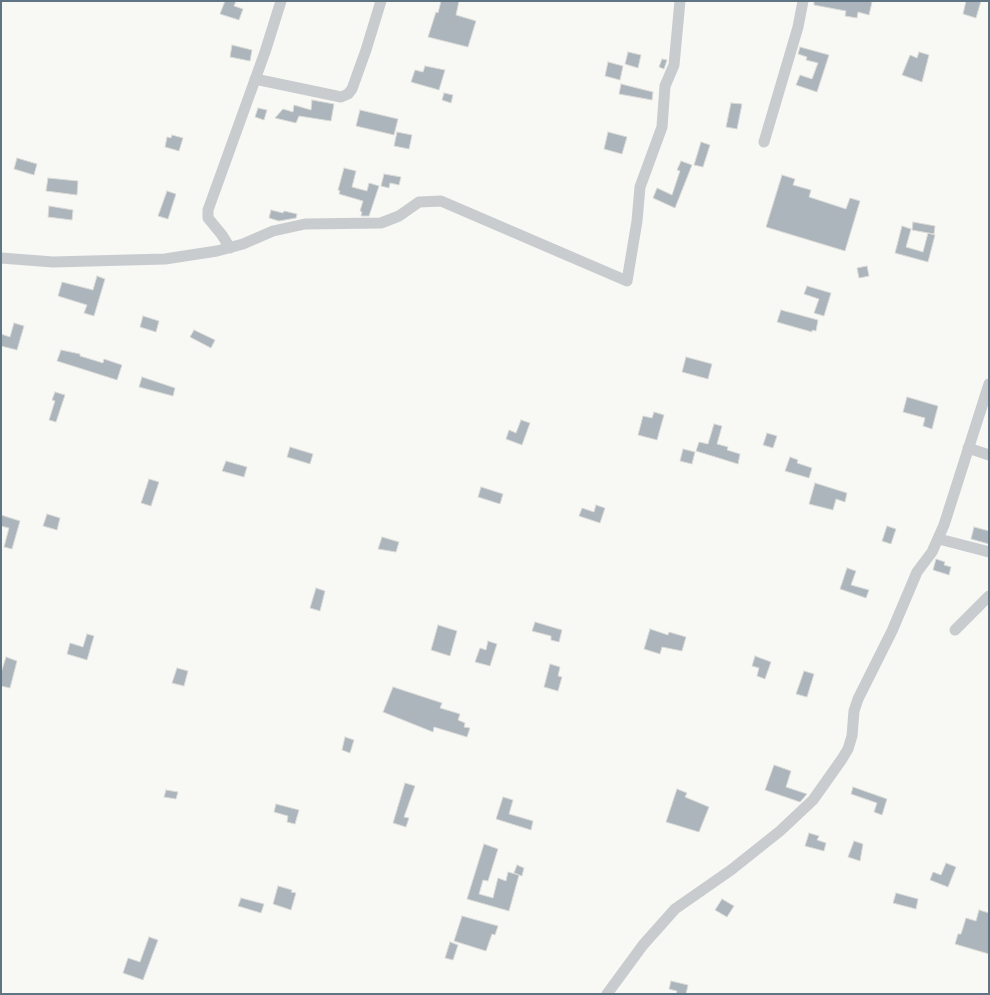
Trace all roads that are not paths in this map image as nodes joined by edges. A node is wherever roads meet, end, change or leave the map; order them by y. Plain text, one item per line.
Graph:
1 (281, 1) edge
2 (380, 1) edge
3 (680, 1) edge
4 (803, 1) edge
5 (255, 79) junction
6 (764, 142) dead end
7 (230, 248) junction
8 (1, 258) edge
9 (989, 384) edge
10 (968, 448) junction
11 (989, 455) edge
12 (938, 539) junction
13 (989, 552) edge
14 (989, 596) edge
15 (955, 630) dead end
16 (607, 994) edge

1 - 5 street
2 - 5 street
3 - 7 street
4 - 6 street
5 - 7 street
7 - 8 street
9 - 10 street
10 - 11 street
10 - 12 street
12 - 13 street
12 - 16 street
14 - 15 street

